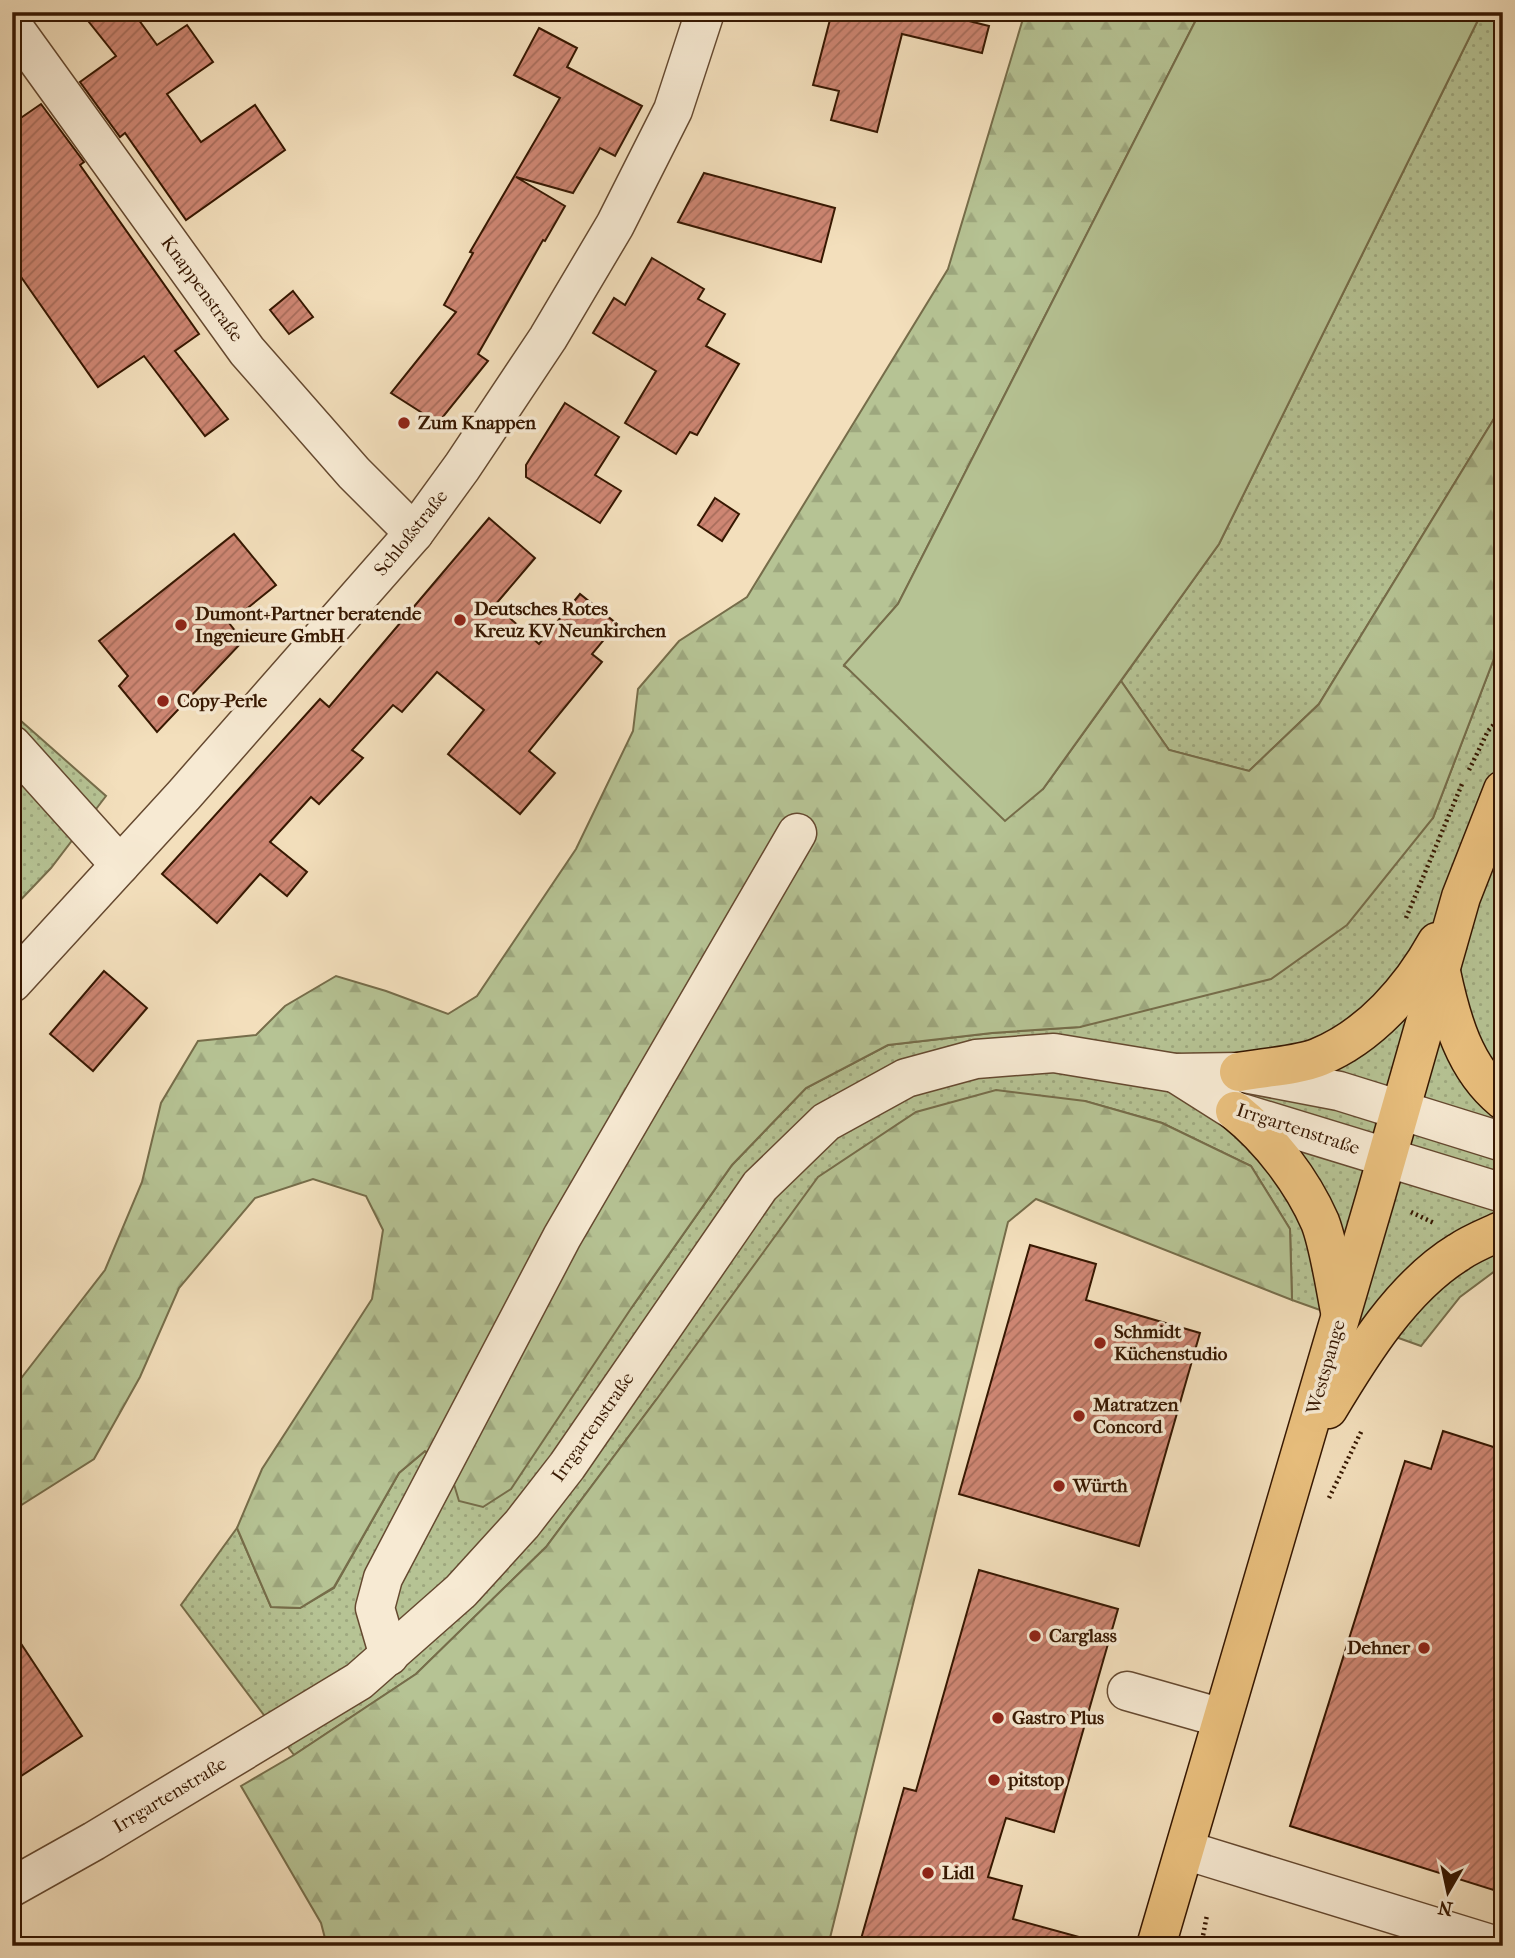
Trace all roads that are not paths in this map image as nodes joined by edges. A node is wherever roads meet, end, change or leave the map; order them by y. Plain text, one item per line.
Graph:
1 (705, 12) edge
2 (12, 25) edge
3 (414, 533) junction
4 (12, 745) edge
5 (1503, 790) edge
6 (797, 833) dead end
7 (120, 865) junction
8 (1461, 897) junction
9 (1440, 970) junction
10 (12, 983) edge
11 (1239, 1072) junction
12 (1175, 1073) junction
13 (1503, 1100) edge
14 (1401, 1110) junction
15 (1235, 1111) junction
16 (1503, 1142) edge
17 (1388, 1157) junction
18 (1503, 1193) edge
19 (1503, 1230) edge
20 (1341, 1314) junction
21 (1301, 1453) junction
22 (389, 1656) junction
23 (1127, 1690) dead end
24 (1222, 1718) junction
25 (1202, 1855) junction
26 (12, 1887) edge
27 (1156, 1946) edge
28 (1497, 1946) edge

1 - 3 street, Schloßstraße
2 - 3 street, Knappenstraße
3 - 7 street, Schloßstraße
4 - 7 street
5 - 8 main road, Westspange
6 - 22 street
7 - 10 street, Schloßstraße
8 - 9 main road, Westspange
8 - 11 main road
9 - 13 main road
9 - 14 main road, Westspange
11 - 12 street, Irrgartenstraße
11 - 14 street, Irrgartenstraße
12 - 15 street, Irrgartenstraße
12 - 22 street, Irrgartenstraße
14 - 16 street, Irrgartenstraße
14 - 17 main road, Westspange
15 - 17 street, Irrgartenstraße
15 - 20 main road
17 - 18 street, Irrgartenstraße
17 - 20 main road, Westspange
19 - 21 main road
20 - 21 main road, Westspange
21 - 24 main road, Westspange
22 - 26 street, Irrgartenstraße
23 - 24 street
24 - 25 main road, Westspange
25 - 27 main road, Westspange
25 - 28 street

